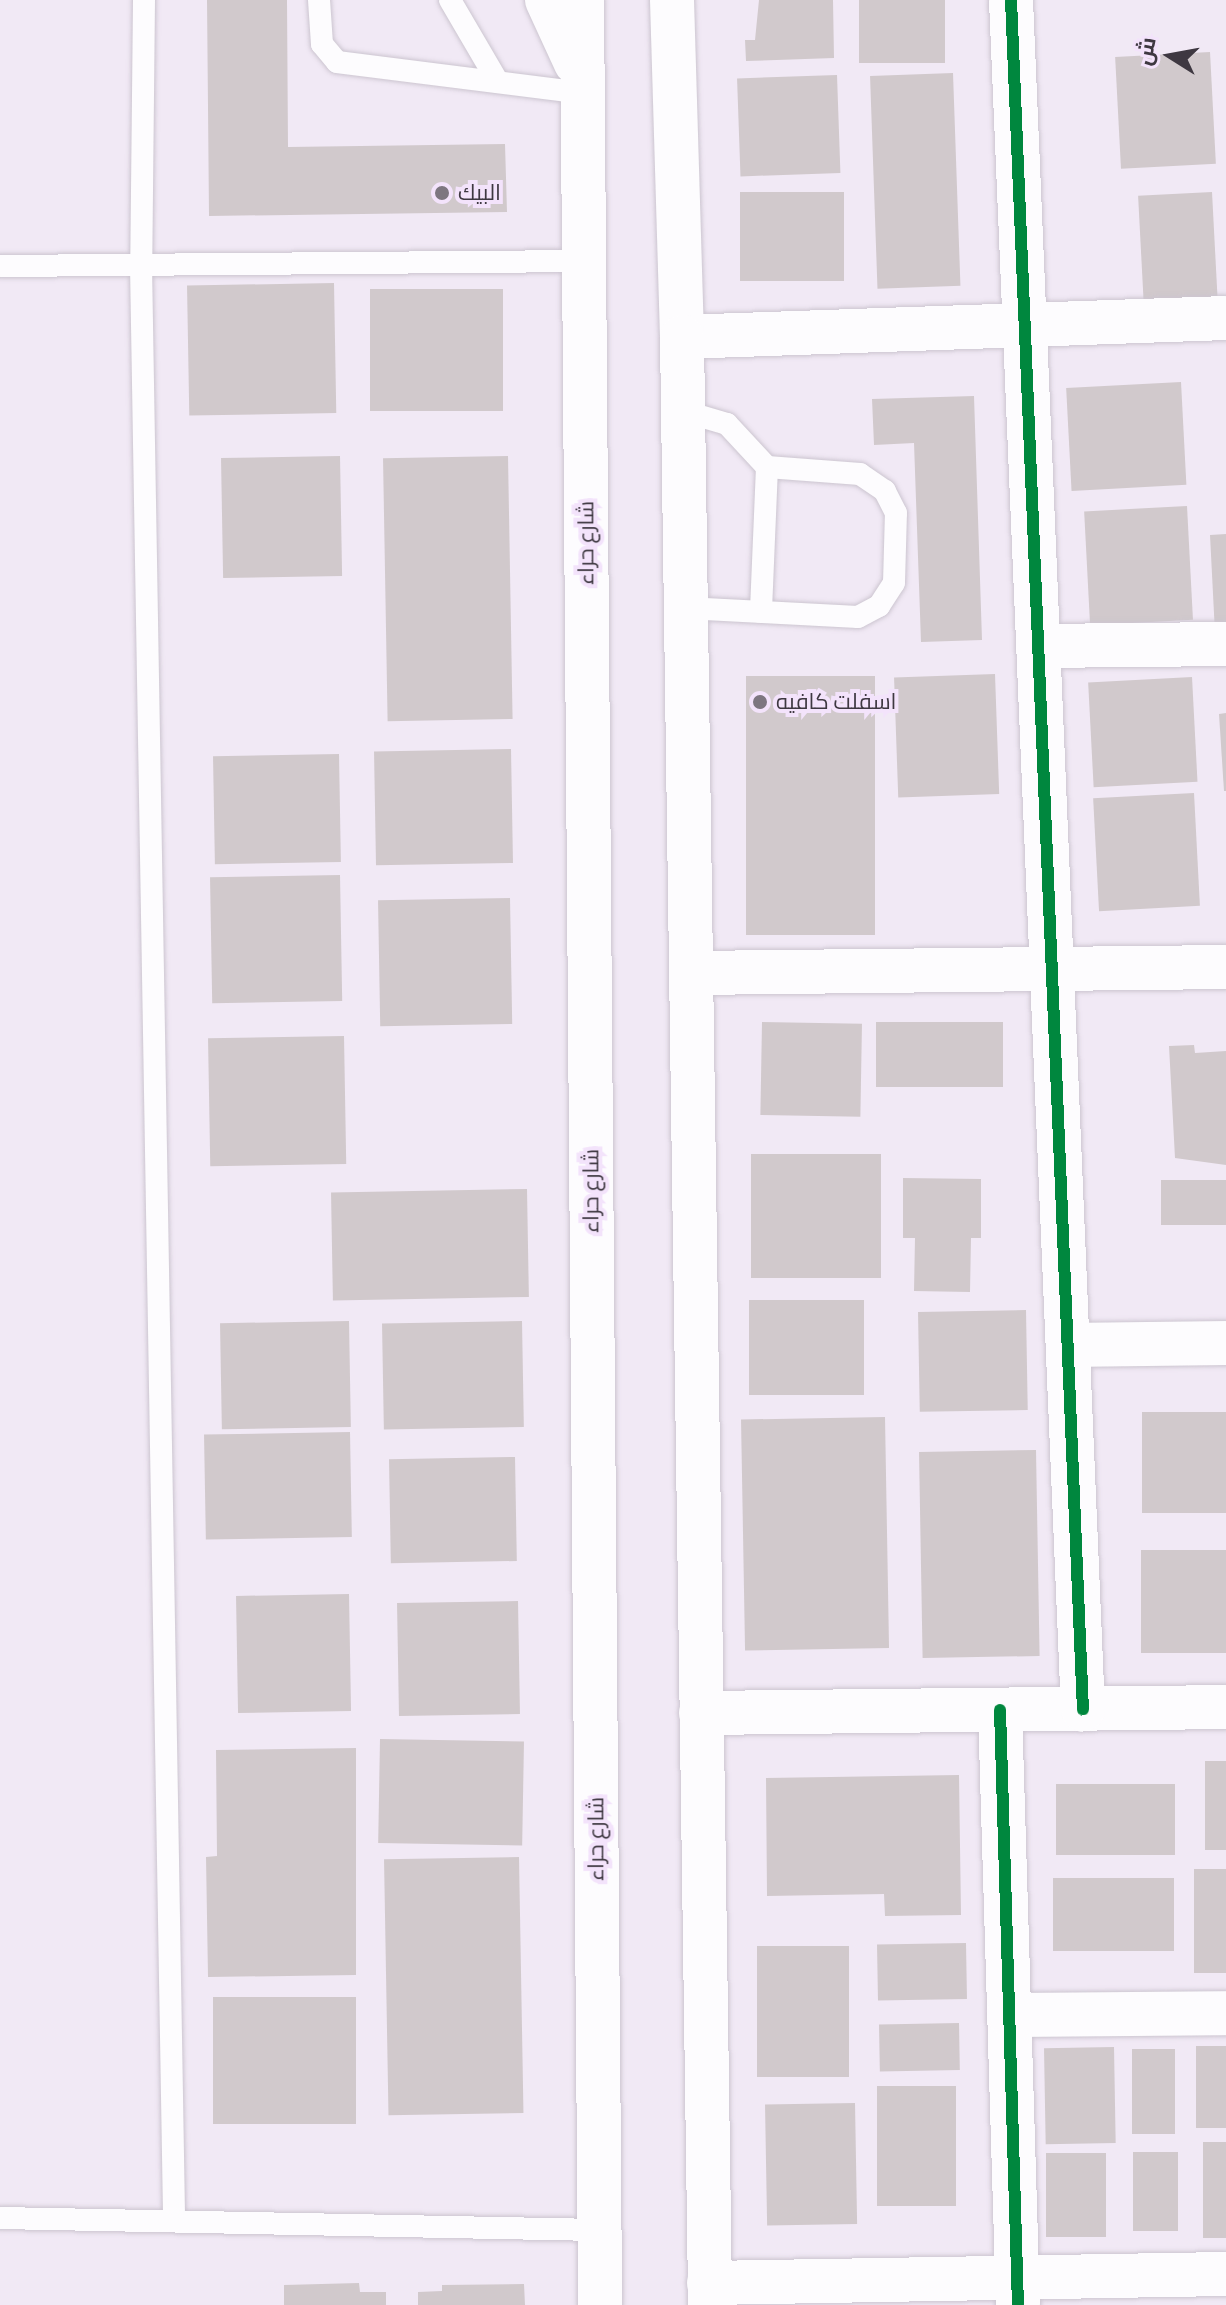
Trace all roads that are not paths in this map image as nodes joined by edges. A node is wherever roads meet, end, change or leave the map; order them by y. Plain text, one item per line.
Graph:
1 (144, 0) edge
2 (319, 0) edge
3 (450, 0) edge
4 (547, 0) edge
5 (582, 0) edge
6 (672, 0) edge
7 (696, 0) edge
8 (1011, 0) edge
9 (498, 82) junction
10 (582, 85) junction
11 (673, 121) junction
12 (584, 261) junction
13 (141, 265) junction
14 (0, 266) edge
15 (1226, 318) edge
16 (1024, 325) junction
17 (682, 337) junction
18 (683, 411) junction
19 (767, 467) junction
20 (686, 608) junction
21 (761, 612) junction
22 (1226, 644) edge
23 (1038, 646) junction
24 (1226, 967) edge
25 (1051, 969) junction
26 (691, 973) junction
27 (1226, 1343) edge
28 (1068, 1345) junction
29 (1226, 1707) edge
30 (1083, 1709) junction
31 (1000, 1710) junction
32 (701, 1713) junction
33 (1226, 2013) edge
34 (1009, 2015) junction
35 (0, 2218) edge
36 (174, 2221) junction
37 (600, 2230) junction
38 (1226, 2274) edge
39 (1018, 2291) edge
40 (709, 2294) edge
41 (600, 2305) edge

1 - 13 lane
2 - 9 lane
3 - 9 lane
4 - 10 street, شارع حراء
5 - 10 street, شارع حراء
6 - 11 street
7 - 11 street
8 - 16 street
9 - 10 lane
10 - 12 street, شارع حراء
11 - 17 street
12 - 13 lane
12 - 37 street, شارع حراء
13 - 14 lane
13 - 36 lane
15 - 16 street
16 - 17 street
16 - 23 street
17 - 18 street
18 - 19 lane
18 - 20 street
19 - 21 lane
19 - 21 lane
20 - 21 lane
20 - 26 street
22 - 23 street
23 - 25 street
24 - 25 street
25 - 26 street
25 - 28 street
26 - 32 street
27 - 28 street
28 - 30 street
29 - 30 street
30 - 31 street
31 - 32 street
31 - 34 street
32 - 40 street
33 - 34 street
34 - 39 street
35 - 36 lane
36 - 37 lane
37 - 41 street, شارع حراء
38 - 39 street
39 - 40 street

